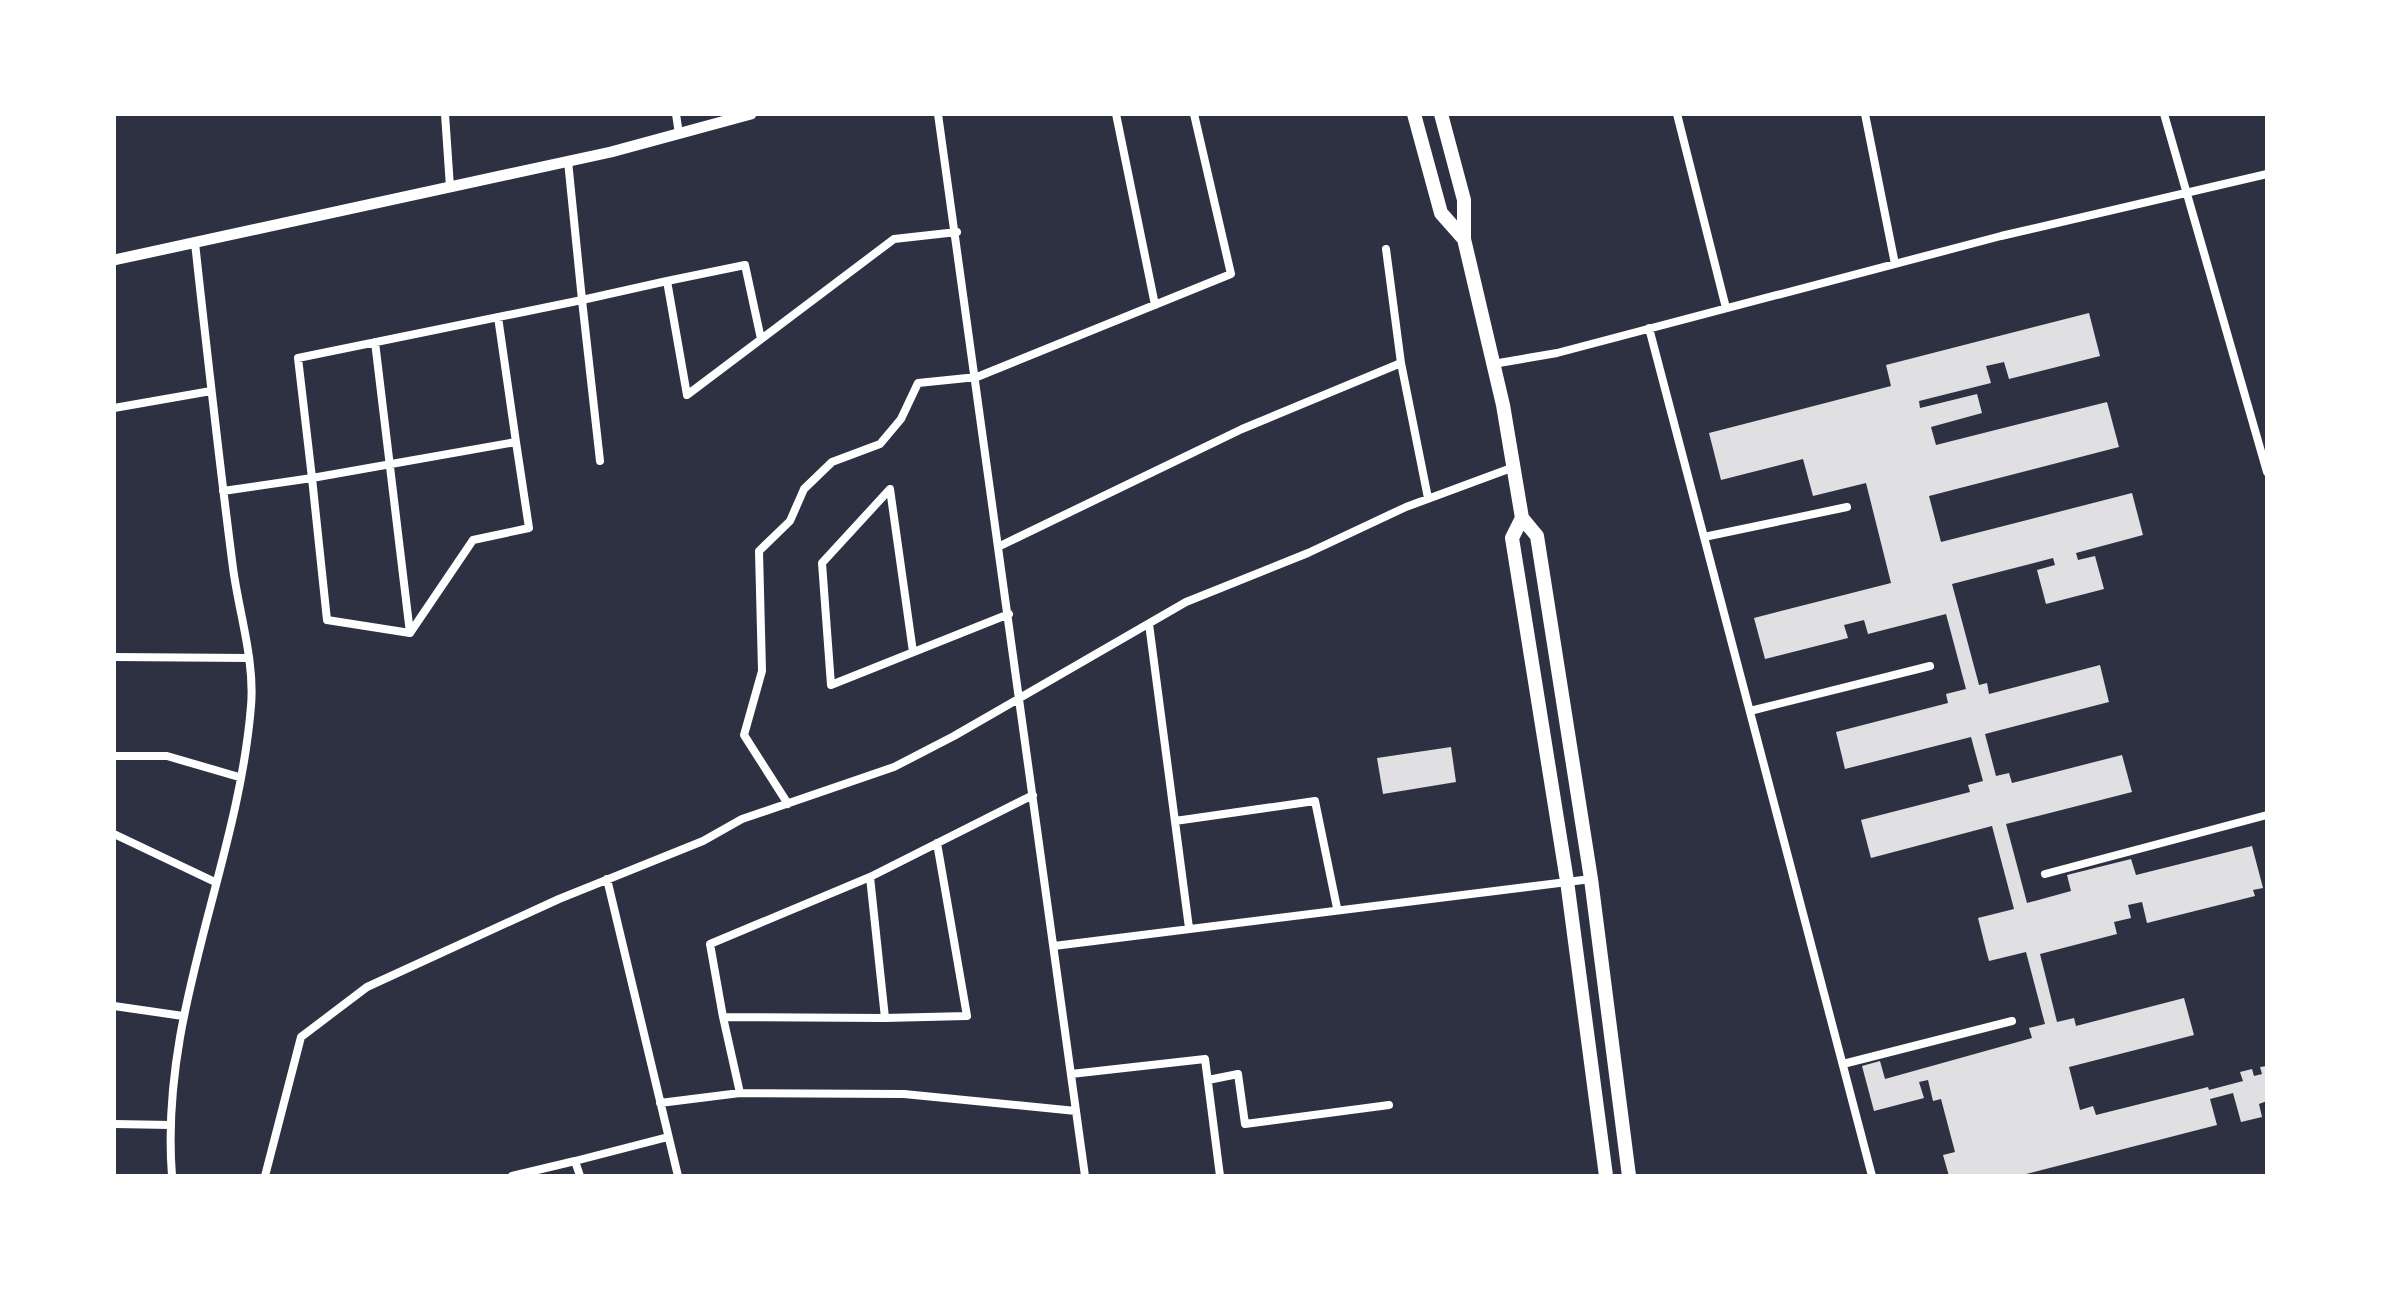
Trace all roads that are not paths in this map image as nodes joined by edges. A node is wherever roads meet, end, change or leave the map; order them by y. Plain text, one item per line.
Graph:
1 (445, 114) edge
2 (676, 114) edge
3 (751, 114) edge
4 (938, 114) edge
5 (1116, 114) edge
6 (1194, 114) edge
7 (1414, 114) edge
8 (1441, 114) edge
9 (1677, 114) edge
10 (1865, 114) edge
11 (2164, 114) edge
12 (679, 134) junction
13 (568, 161) junction
14 (2267, 174) edge
15 (450, 187) junction
16 (2188, 191) junction
17 (957, 232) junction
18 (1464, 239) junction
19 (195, 243) junction
20 (1386, 249) dead end
21 (114, 260) edge
22 (1895, 264) junction
23 (667, 281) junction
24 (582, 300) junction
25 (1155, 305) junction
26 (1726, 308) junction
27 (498, 317) junction
28 (1649, 328) junction
29 (761, 339) junction
30 (375, 342) junction
31 (1401, 363) junction
32 (1493, 364) junction
33 (977, 377) junction
34 (211, 391) junction
35 (114, 408) edge
36 (516, 442) junction
37 (600, 461) dead end
38 (389, 464) junction
39 (1514, 467) junction
40 (2267, 472) edge
41 (312, 478) junction
42 (223, 491) junction
43 (1428, 498) junction
44 (1847, 507) dead end
45 (1522, 518) junction
46 (1704, 537) junction
47 (1000, 546) junction
48 (1009, 614) junction
49 (1149, 624) junction
50 (410, 633) junction
51 (913, 652) junction
52 (114, 657) edge
53 (249, 658) junction
54 (1930, 666) dead end
55 (1021, 698) junction
56 (1750, 711) junction
57 (114, 756) edge
58 (239, 777) junction
59 (1033, 795) junction
60 (788, 804) junction
61 (2267, 815) edge
62 (1175, 821) junction
63 (114, 834) edge
64 (937, 843) junction
65 (2045, 874) dead end
66 (870, 877) junction
67 (607, 879) junction
68 (1591, 879) junction
69 (1567, 881) junction
70 (215, 882) junction
71 (1337, 908) junction
72 (1189, 928) junction
73 (1054, 946) junction
74 (114, 1006) edge
75 (183, 1016) junction
76 (723, 1017) junction
77 (885, 1018) junction
78 (2012, 1021) dead end
79 (1843, 1064) junction
80 (1071, 1074) junction
81 (1208, 1080) junction
82 (740, 1093) junction
83 (660, 1103) junction
84 (1389, 1105) dead end
85 (1076, 1111) junction
86 (114, 1124) edge
87 (171, 1125) junction
88 (668, 1137) junction
89 (575, 1161) junction
90 (172, 1176) edge
91 (265, 1176) edge
92 (512, 1176) edge
93 (580, 1176) edge
94 (678, 1176) edge
95 (1085, 1176) edge
96 (1220, 1176) edge
97 (1606, 1176) edge
98 (1629, 1176) edge
99 (1872, 1176) edge

1 - 15 street
2 - 12 street
3 - 12 street
4 - 17 street
5 - 25 street
6 - 25 street
7 - 18 highway
8 - 18 highway
9 - 26 street
10 - 22 street
11 - 16 street
12 - 13 street
13 - 15 street
13 - 24 street
14 - 16 street
15 - 19 street
16 - 22 street
16 - 40 street
17 - 29 street
17 - 33 street
18 - 32 highway
19 - 21 street
19 - 34 street
20 - 31 street
22 - 26 street
23 - 24 street
23 - 29 street
23 - 29 street
24 - 27 street
24 - 37 street
25 - 33 street
26 - 28 street
27 - 30 street
27 - 36 street
28 - 32 street
28 - 46 street
30 - 38 street
30 - 41 street
31 - 43 street
31 - 47 street
32 - 39 highway
33 - 47 street
33 - 60 street
34 - 35 street
34 - 42 street
36 - 38 street
36 - 50 street
38 - 41 street
38 - 50 street
39 - 43 street
39 - 45 highway
41 - 42 street
41 - 50 street
42 - 53 street
43 - 49 street
44 - 46 street
45 - 68 highway
45 - 69 highway
46 - 56 street
47 - 48 street
48 - 51 street
48 - 55 street
49 - 55 street
49 - 62 street
51 - 51 street
52 - 53 street
53 - 58 street
54 - 56 street
55 - 59 street
55 - 60 street
56 - 79 street
57 - 58 street
58 - 70 street
59 - 64 street
59 - 73 street
60 - 67 street
61 - 65 street
62 - 71 street
62 - 72 street
63 - 70 street
64 - 66 street
64 - 77 street
66 - 76 street
66 - 77 street
67 - 83 street
67 - 91 street
68 - 69 street
68 - 98 highway
69 - 71 street
69 - 97 highway
70 - 75 street
71 - 72 street
72 - 73 street
73 - 80 street
74 - 75 street
75 - 87 street
76 - 77 street
76 - 82 street
78 - 79 street
79 - 99 street
80 - 81 street
80 - 85 street
81 - 84 street
81 - 96 street
82 - 83 street
82 - 85 street
83 - 88 street
85 - 95 street
86 - 87 street
87 - 90 street
88 - 89 street
88 - 94 street
89 - 92 street
89 - 93 street

